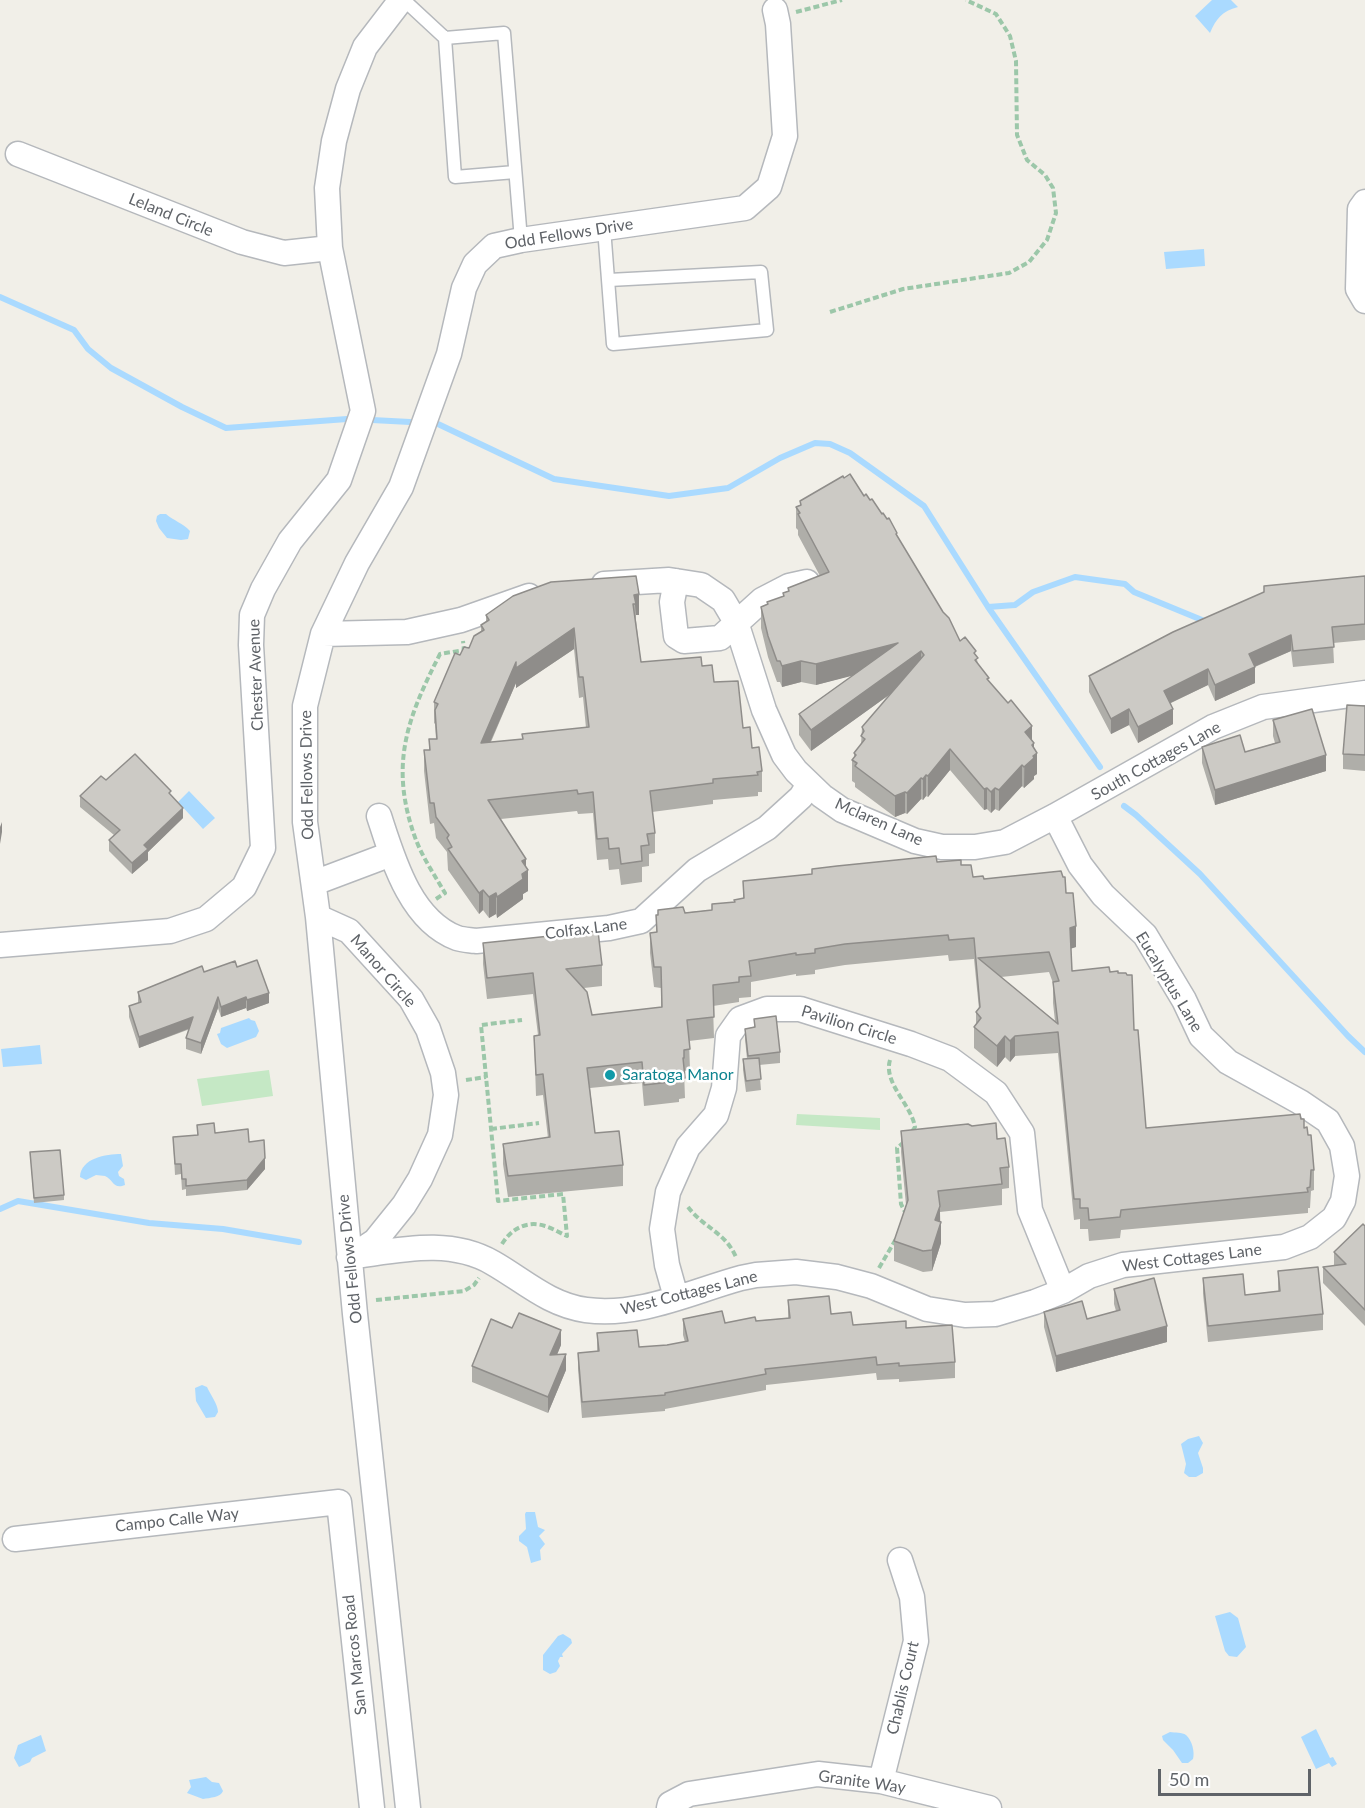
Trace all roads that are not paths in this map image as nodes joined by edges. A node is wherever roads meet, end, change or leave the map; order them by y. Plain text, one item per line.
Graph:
1 (402, 0) edge
2 (776, 17) road end
3 (445, 38) junction
4 (18, 154) dead end
5 (515, 172) junction
6 (1365, 202) edge
7 (604, 228) junction
8 (521, 240) junction
9 (330, 248) junction
10 (609, 280) junction
11 (1365, 302) edge
12 (676, 581) junction
13 (807, 582) edge
14 (584, 586) edge
15 (549, 589) edge
16 (736, 622) junction
17 (323, 634) junction
18 (1365, 693) edge
19 (809, 784) junction
20 (379, 816) dead end
21 (1055, 816) junction
22 (391, 854) junction
23 (314, 883) junction
24 (318, 917) junction
25 (0, 945) edge
26 (1347, 1176) joint
27 (349, 1257) junction
28 (1064, 1291) junction
29 (676, 1297) junction
30 (339, 1502) joint
31 (15, 1539) dead end
32 (900, 1560) dead end
33 (881, 1781) junction
34 (372, 1808) edge
35 (408, 1808) edge
36 (669, 1808) edge
37 (989, 1808) edge

1 - 3 lane
1 - 9 street, Chester Avenue
2 - 7 street, Odd Fellows Drive
3 - 5 lane
3 - 5 lane
4 - 9 street, Leland Circle
5 - 8 lane
6 - 11 street
7 - 8 street, Odd Fellows Drive
7 - 10 lane
8 - 17 street, Odd Fellows Drive
9 - 25 street, Chester Avenue
10 - 10 lane
12 - 14 street, Mclaren Lane
12 - 16 street, Mclaren Lane
12 - 16 street
13 - 16 street
15 - 17 street
16 - 19 street, Mclaren Lane
17 - 23 street, Odd Fellows Drive
18 - 21 street, South Cottages Lane
19 - 21 street, Mclaren Lane
19 - 22 street, Colfax Lane
20 - 22 street, Colfax Lane
21 - 26 street, Eucalyptus Lane
22 - 23 street
23 - 24 street, Odd Fellows Drive
24 - 27 street, Odd Fellows Drive
24 - 27 street, Manor Circle
26 - 28 street, West Cottages Lane
27 - 29 street, West Cottages Lane
27 - 35 street, Odd Fellows Drive
28 - 29 street, West Cottages Lane
28 - 29 street, Pavilion Circle
30 - 31 street, Campo Calle Way
30 - 34 street, San Marcos Road
32 - 33 street, Chablis Court
33 - 36 street, Granite Way
33 - 37 street, Granite Way

